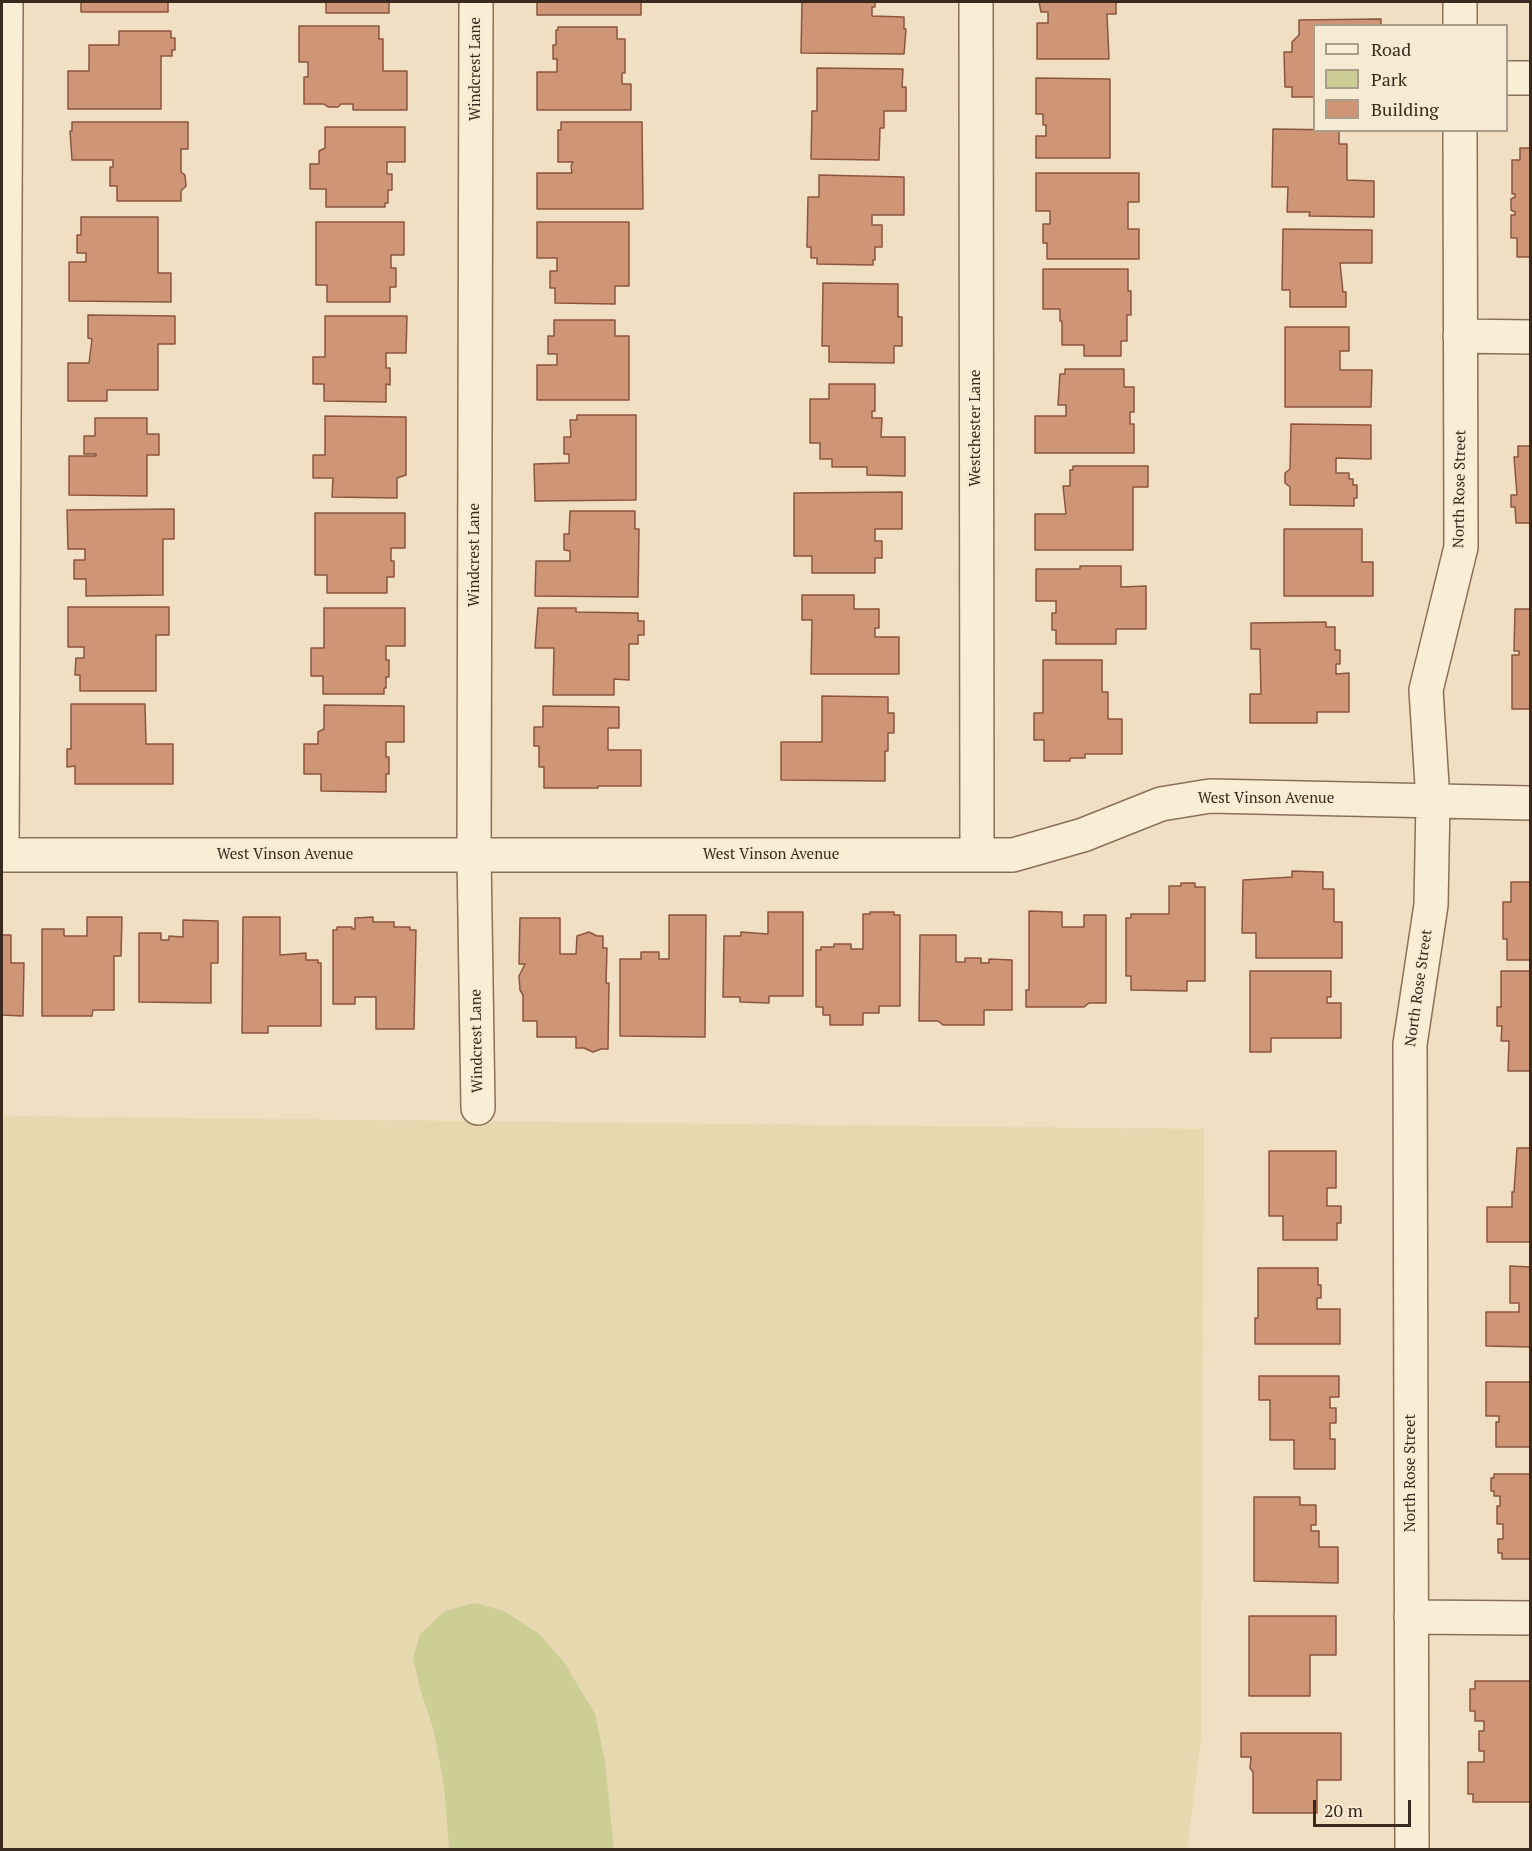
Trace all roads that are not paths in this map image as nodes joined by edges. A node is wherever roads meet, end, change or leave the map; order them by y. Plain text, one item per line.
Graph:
1 (6, 2) edge
2 (476, 2) edge
3 (976, 2) edge
4 (1460, 2) edge
5 (1460, 24) edge
6 (1508, 78) edge
7 (1530, 78) edge
8 (1460, 132) edge
9 (1460, 336) junction
10 (1530, 337) edge
11 (1433, 801) junction
12 (1530, 803) edge
13 (2, 855) edge
14 (474, 855) junction
15 (977, 855) junction
16 (478, 1108) dead end
17 (1411, 1617) junction
18 (1530, 1618) edge
19 (1412, 1850) edge

1 - 13 street
2 - 14 street, Windcrest Lane
3 - 15 street, Westchester Lane
4 - 5 street
6 - 7 street
8 - 9 street, North Rose Street
9 - 10 street
9 - 11 street, North Rose Street
11 - 12 street, West Vinson Avenue
11 - 15 street, West Vinson Avenue
11 - 17 street, North Rose Street
13 - 14 street, West Vinson Avenue
14 - 15 street, West Vinson Avenue
14 - 16 street, Windcrest Lane
17 - 18 street
17 - 19 street, North Rose Street

